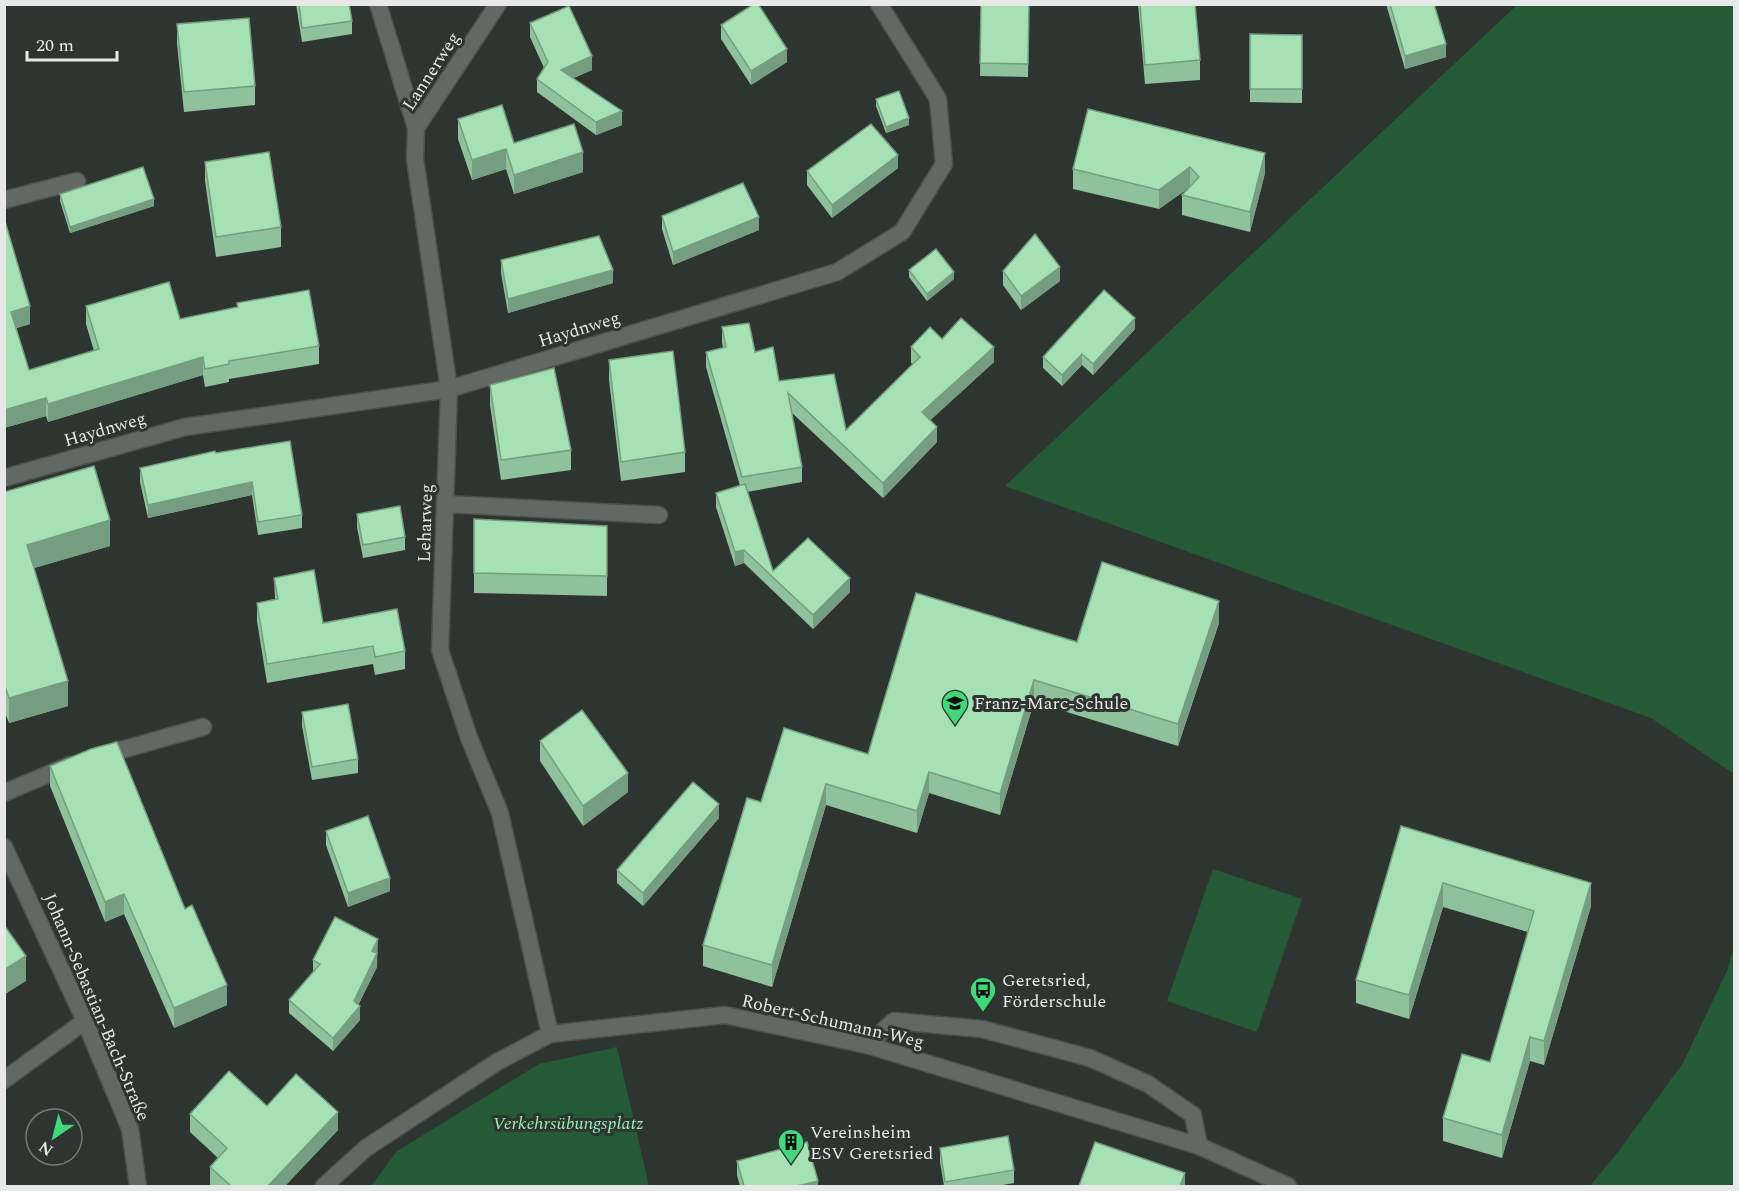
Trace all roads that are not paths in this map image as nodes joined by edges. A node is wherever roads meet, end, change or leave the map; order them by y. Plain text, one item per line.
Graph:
1 (378, 4) edge
2 (498, 4) edge
3 (879, 4) edge
4 (416, 128) junction
5 (77, 181) dead end
6 (4, 200) edge
7 (449, 389) junction
8 (4, 478) edge
9 (445, 504) junction
10 (659, 515) dead end
11 (203, 727) dead end
12 (4, 793) edge
13 (4, 847) edge
14 (84, 1021) junction
15 (550, 1034) junction
16 (867, 1045) junction
17 (4, 1080) edge
18 (1199, 1146) junction
19 (138, 1186) edge
20 (324, 1186) edge
21 (1288, 1186) edge

1 - 4 street, Leharweg
2 - 4 street, Lannerweg
3 - 7 street, Haydnweg
4 - 7 street, Leharweg
5 - 6 street
7 - 8 street, Haydnweg
7 - 9 street, Leharweg
9 - 10 street
9 - 15 street, Leharweg
11 - 12 street
13 - 14 street, Johann-Sebastian-Bach-Straße
14 - 17 street
14 - 19 street, Johann-Sebastian-Bach-Straße
15 - 16 street, Robert-Schumann-Weg
15 - 20 street, Robert-Schumann-Weg
16 - 18 street, Robert-Schumann-Weg
16 - 18 street
18 - 21 street, Robert-Schumann-Weg

